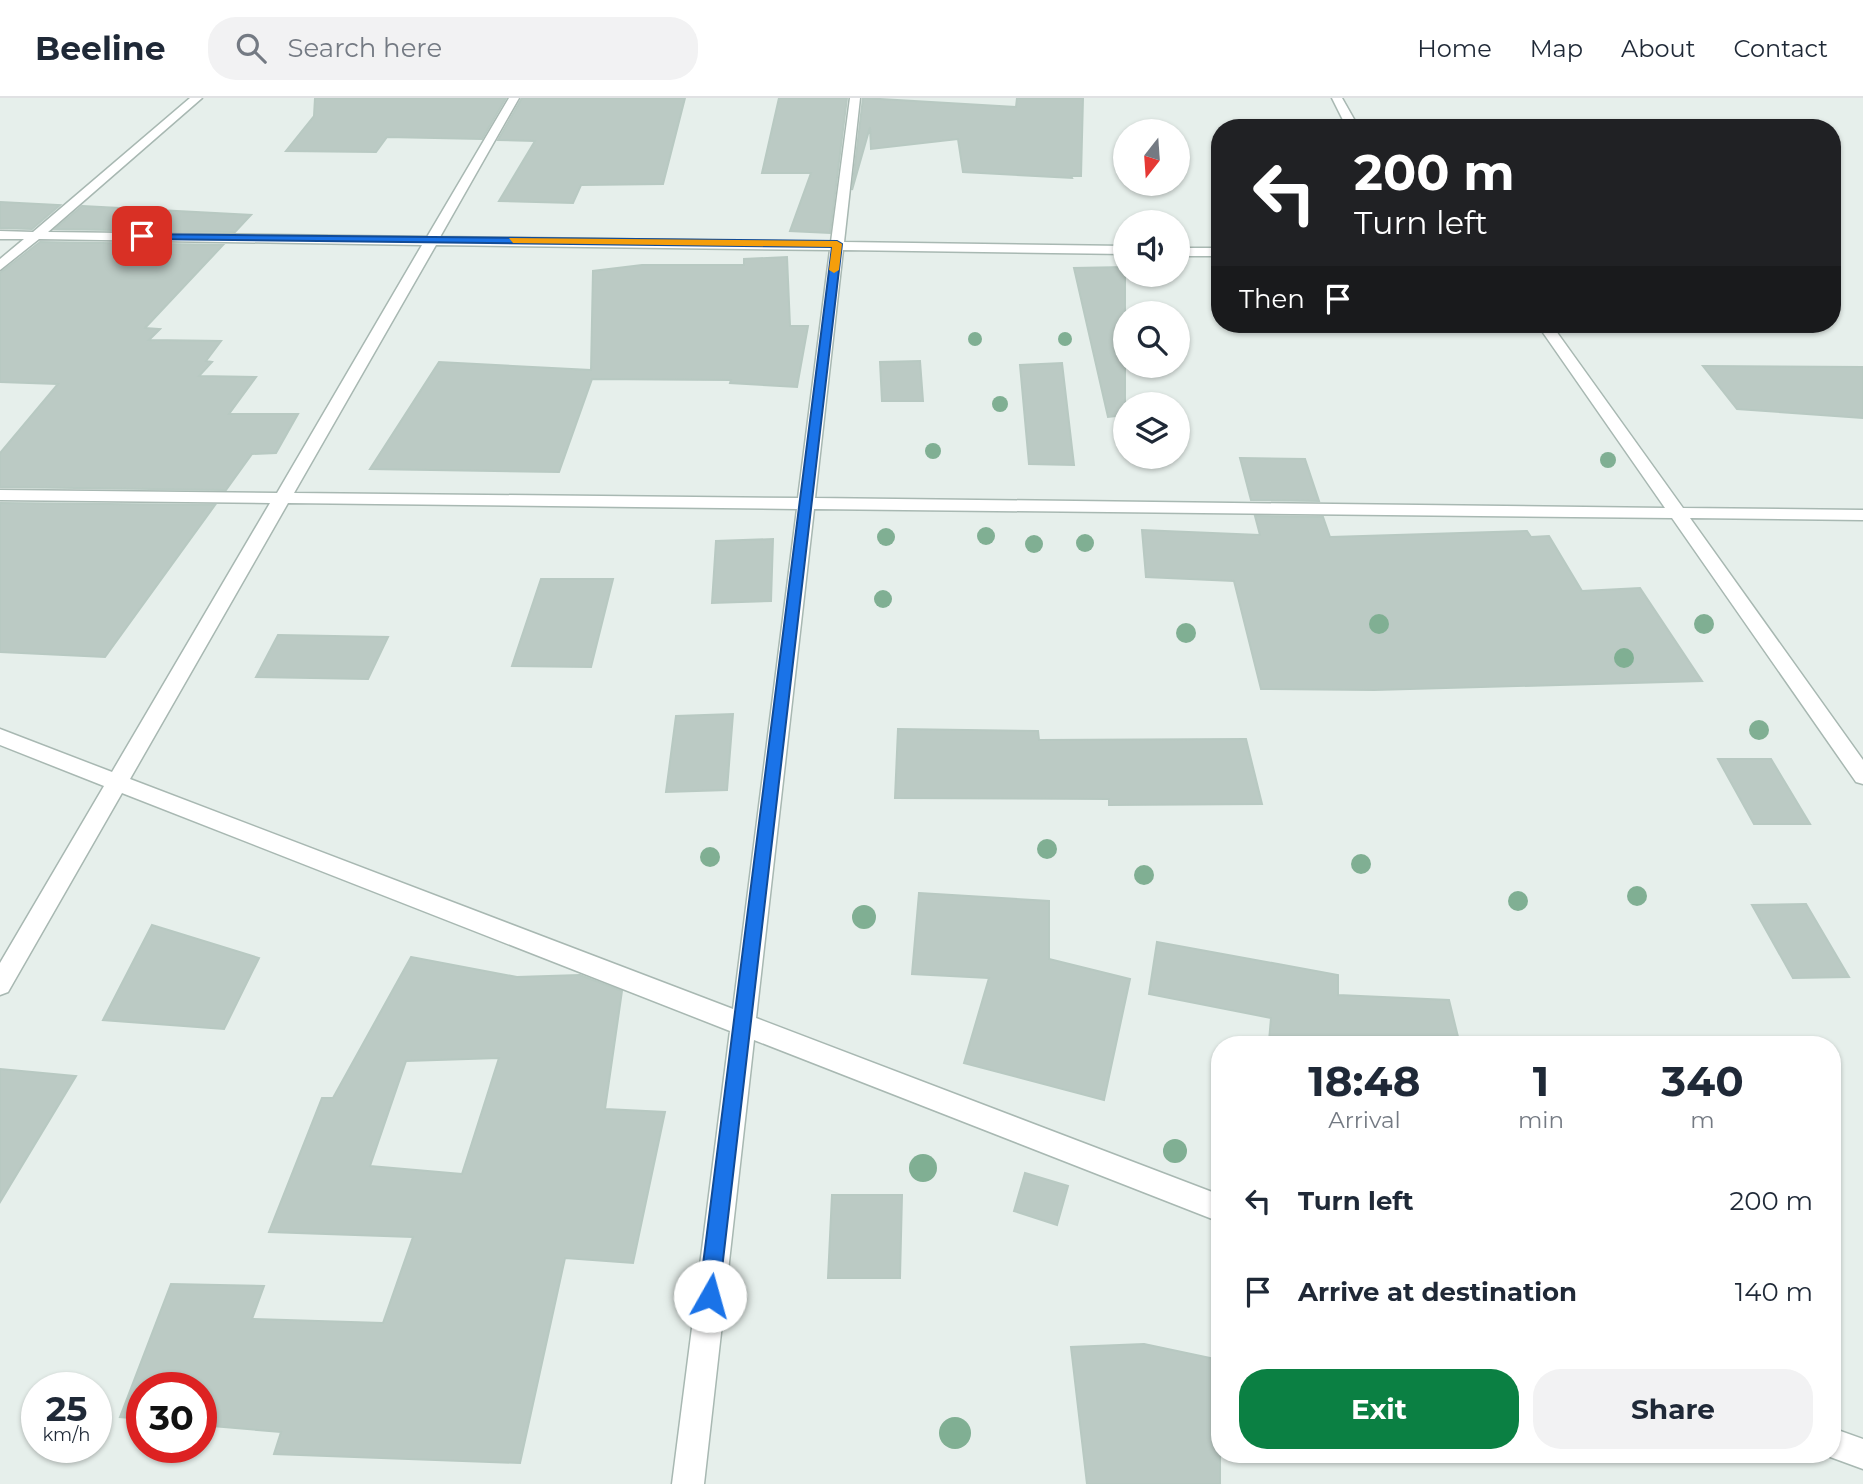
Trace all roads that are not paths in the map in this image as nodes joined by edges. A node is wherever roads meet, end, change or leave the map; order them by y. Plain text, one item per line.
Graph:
1 (197, 98) edge
2 (514, 98) edge
3 (855, 98) edge
4 (1336, 98) edge
5 (1348, 119) edge
6 (0, 235) edge
7 (36, 235) junction
8 (432, 240) junction
9 (837, 244) junction
10 (1113, 250) edge
11 (1190, 251) edge
12 (1211, 252) edge
13 (0, 266) edge
14 (1550, 333) edge
15 (0, 495) edge
16 (281, 500) junction
17 (806, 505) junction
18 (1679, 513) junction
19 (1863, 515) edge
20 (0, 737) edge
21 (1863, 776) edge
22 (119, 781) junction
23 (0, 985) edge
24 (743, 1027) junction
25 (1211, 1206) edge
26 (1841, 1446) edge
27 (1863, 1454) edge
28 (688, 1484) edge

1 - 7 street
2 - 8 street
3 - 9 street
4 - 5 street
6 - 7 street
7 - 8 street
7 - 13 street
8 - 9 street
8 - 16 street
9 - 10 street
9 - 17 street
11 - 12 street
14 - 18 street
15 - 16 street
16 - 17 street
16 - 22 street
17 - 18 street
17 - 24 street
18 - 19 street
18 - 21 street
20 - 22 street
22 - 23 street
22 - 24 street
24 - 25 street
24 - 28 street
26 - 27 street

